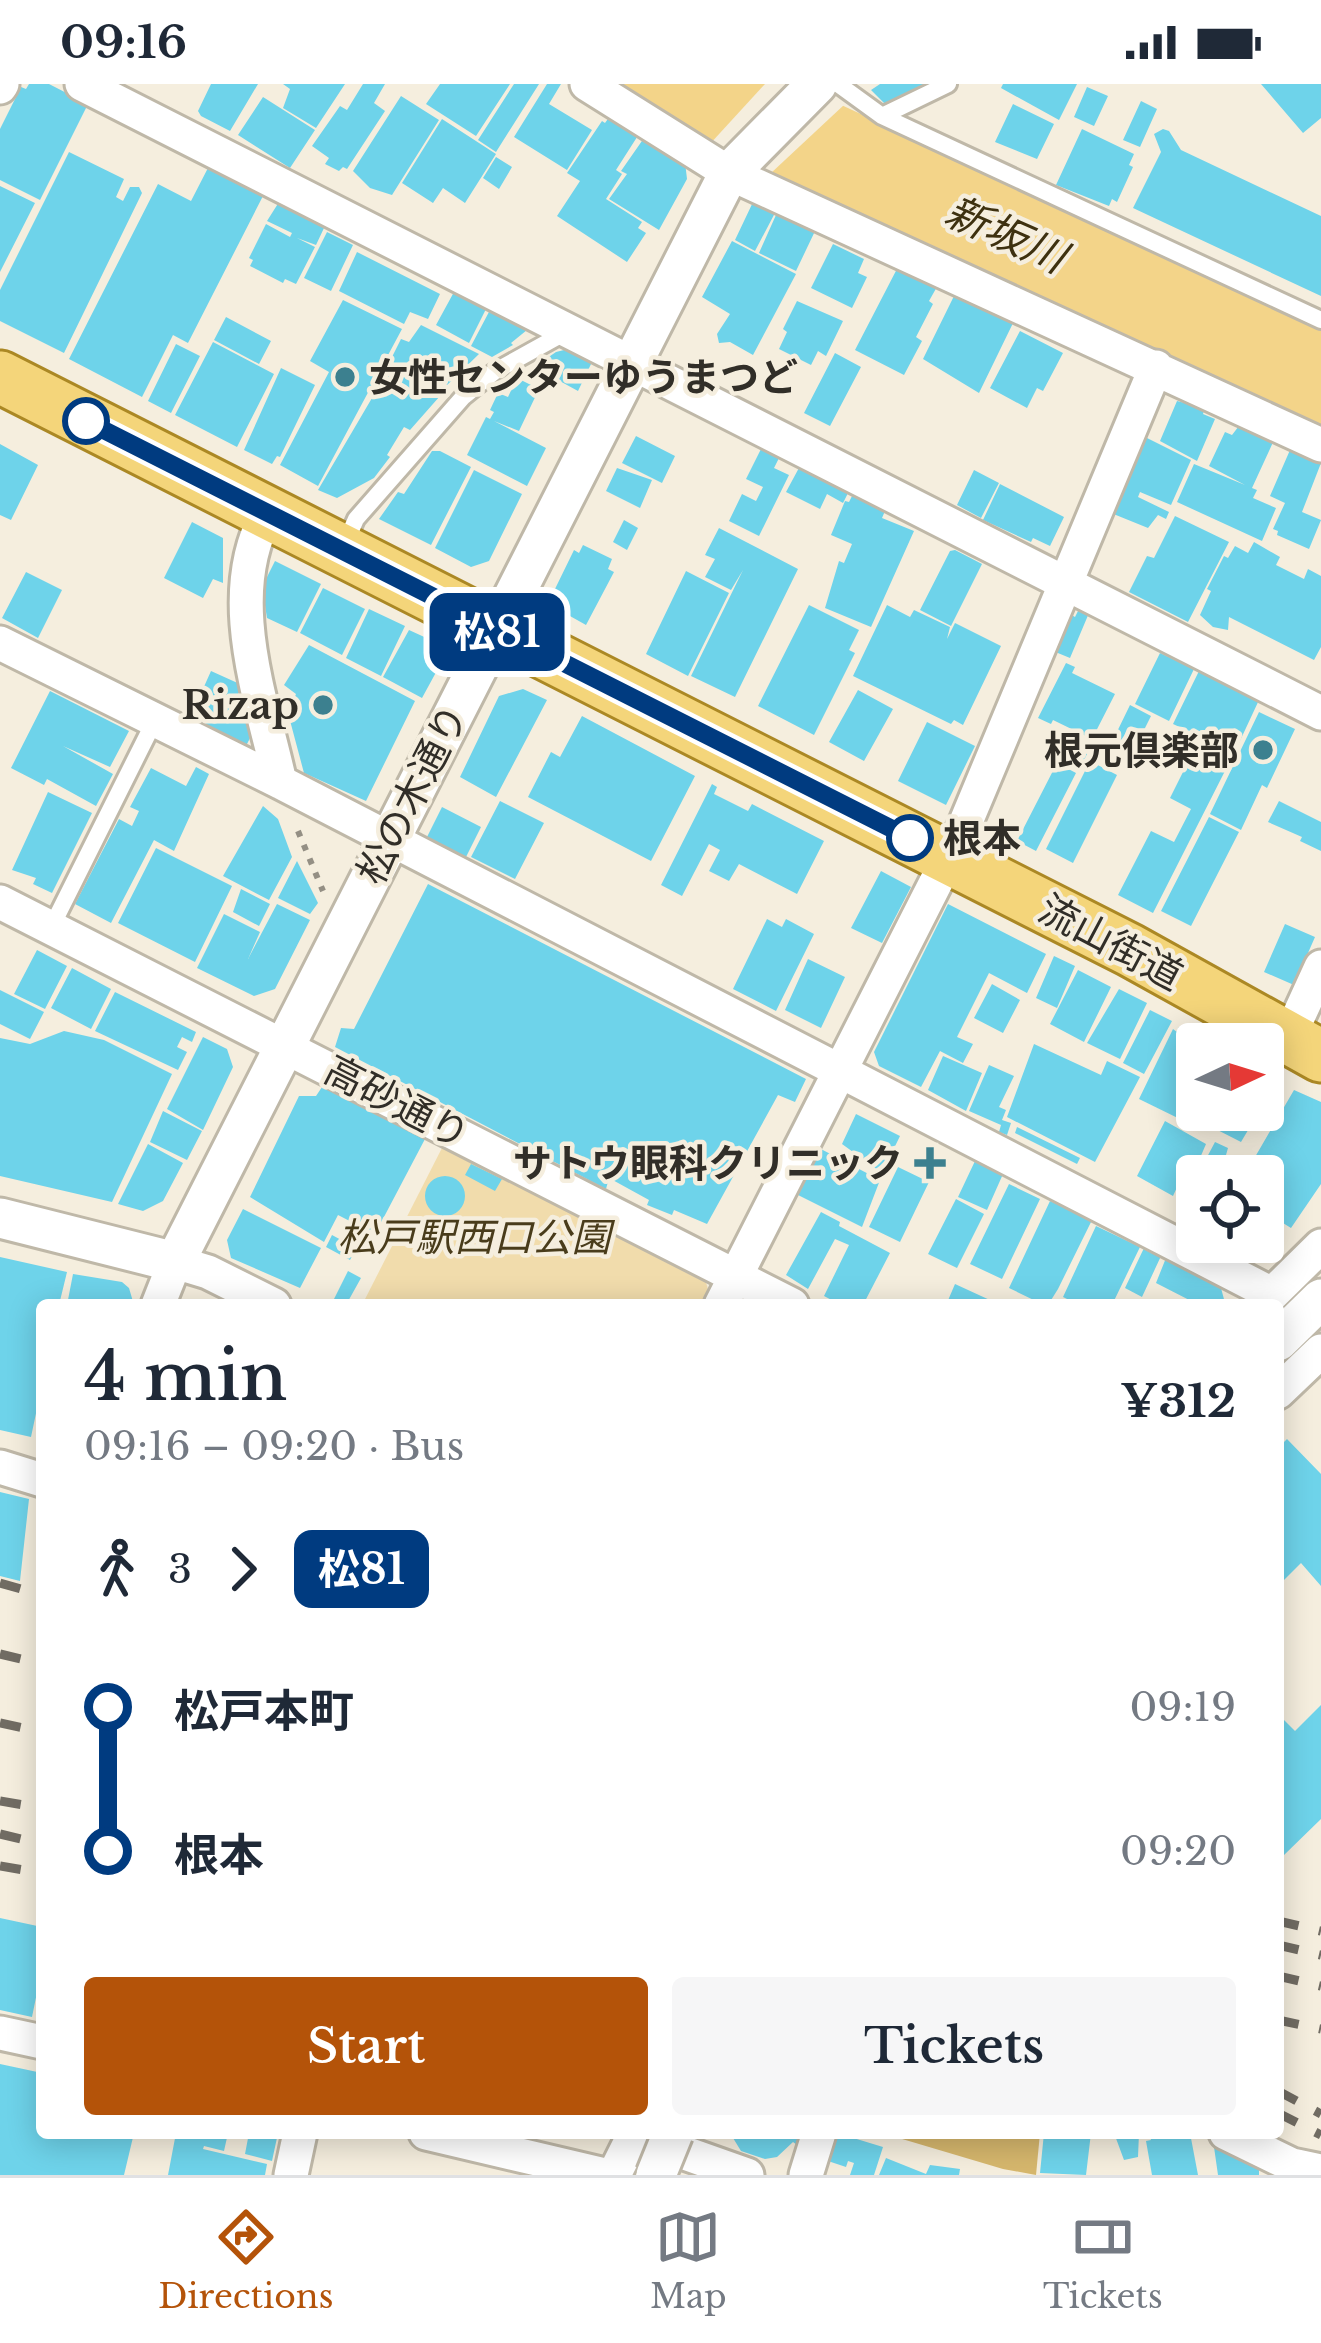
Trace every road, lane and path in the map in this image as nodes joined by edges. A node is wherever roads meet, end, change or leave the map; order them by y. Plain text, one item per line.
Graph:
1 (82, 84) edge
2 (587, 84) edge
3 (948, 84) edge
4 (822, 86) edge
5 (882, 116) junction
6 (734, 166) junction
7 (1321, 320) edge
8 (566, 332) junction
9 (634, 363) junction
10 (1156, 367) junction
11 (0, 376) edge
12 (1321, 445) edge
13 (267, 514) junction
14 (341, 553) junction
15 (1063, 584) junction
16 (496, 632) junction
17 (0, 644) edge
18 (1321, 713) edge
19 (154, 722) junction
20 (280, 782) junction
21 (388, 838) junction
22 (949, 857) junction
23 (327, 899) dead end
24 (0, 902) edge
25 (51, 928) junction
26 (1321, 967) edge
27 (286, 1045) junction
28 (1305, 1046) edge
29 (840, 1070) junction
30 (0, 1218) edge
31 (1321, 1246) edge
32 (175, 1262) junction
33 (729, 1291) edge
34 (160, 1299) edge
35 (262, 1299) edge
36 (765, 1299) edge
37 (1266, 1299) edge
38 (1321, 1299) edge
39 (1284, 1335) edge
40 (1321, 1351) edge
41 (1284, 1385) edge
42 (0, 1467) edge
43 (36, 1478) edge
44 (0, 2032) edge
45 (36, 2041) edge
46 (299, 2139) edge
47 (452, 2139) edge
48 (632, 2139) edge
49 (644, 2139) edge
50 (817, 2139) edge
51 (1238, 2139) edge
52 (689, 2156) edge
53 (1321, 2172) edge
54 (291, 2175) edge
55 (609, 2175) edge
56 (656, 2175) edge
57 (747, 2175) edge
58 (806, 2175) edge

1 - 8 street
2 - 6 street
3 - 5 lane
4 - 5 lane
4 - 6 street, 松の木通り
5 - 7 lane
6 - 9 street, 松の木通り
6 - 10 street
8 - 9 street
8 - 14 lane
9 - 15 street
9 - 16 street, 松の木通り
10 - 12 street
10 - 15 street
11 - 13 main road, 流山街道
13 - 14 main road, 流山街道
13 - 20 street
14 - 16 main road, 流山街道
15 - 18 street
15 - 22 street
16 - 21 street, 松の木通り
16 - 22 main road, 流山街道
17 - 19 street
19 - 20 street
19 - 25 lane
20 - 21 street
20 - 23 path
21 - 27 street, 松の木通り
21 - 29 street
22 - 28 main road, 流山街道
22 - 29 street
24 - 25 street, 高砂通り
25 - 27 street, 高砂通り
26 - 28 street
27 - 32 street, 松の木通り
27 - 33 street, 高砂通り
29 - 33 street
29 - 37 street
30 - 32 street
31 - 37 street
32 - 34 street, 松の木通り
32 - 35 street
33 - 36 street, 高砂通り
38 - 39 street
40 - 41 street
42 - 43 street
44 - 45 street
46 - 54 street
47 - 55 street
48 - 55 street
49 - 52 street
50 - 58 street
51 - 53 street
52 - 56 street, bridge
52 - 57 street

